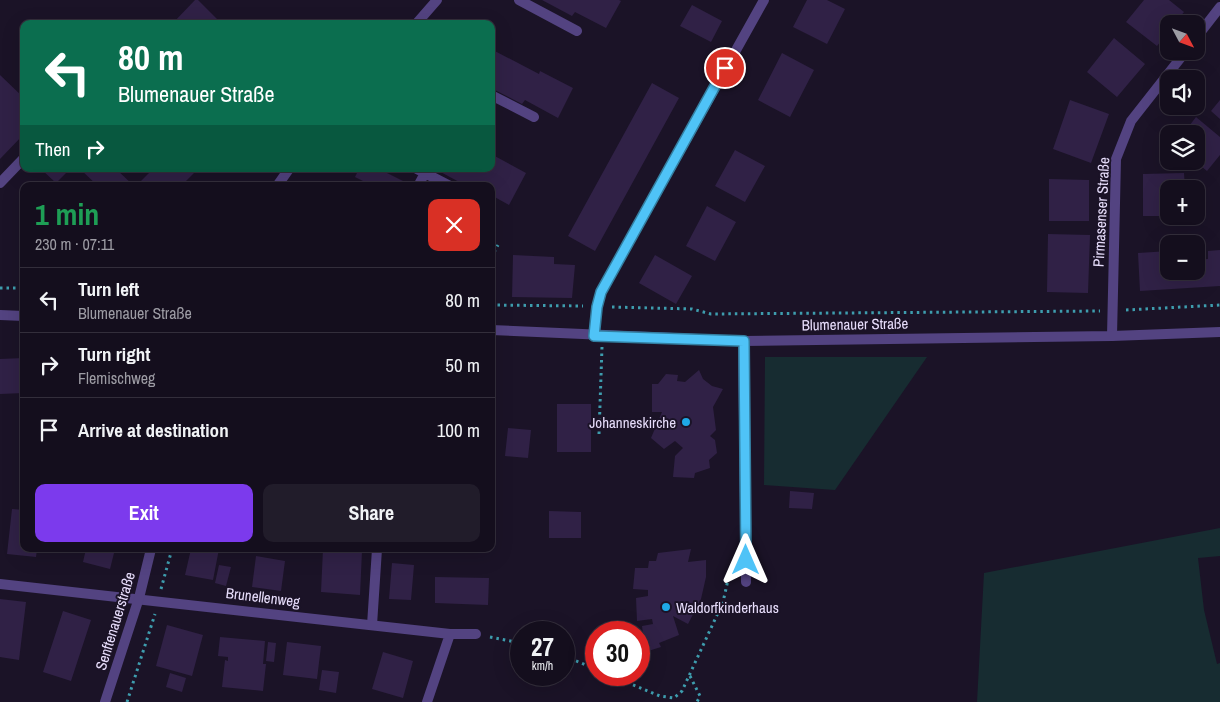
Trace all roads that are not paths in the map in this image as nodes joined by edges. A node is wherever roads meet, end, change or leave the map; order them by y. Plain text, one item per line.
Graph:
1 (437, 0) edge
2 (519, 0) edge
3 (764, 0) edge
4 (1220, 8) edge
5 (420, 20) edge
6 (1205, 27) edge
7 (577, 31) dead end
8 (1179, 60) edge
9 (495, 97) edge
10 (534, 117) dead end
11 (20, 162) edge
12 (287, 172) edge
13 (423, 172) edge
14 (279, 182) edge
15 (442, 182) edge
16 (0, 183) edge
17 (0, 315) edge
18 (20, 316) edge
19 (495, 330) edge
20 (1220, 332) edge
21 (598, 336) junction
22 (1112, 336) junction
23 (744, 341) junction
24 (150, 552) edge
25 (377, 552) edge
26 (746, 582) dead end
27 (0, 584) edge
28 (139, 598) junction
29 (372, 625) junction
30 (450, 634) junction
31 (476, 634) road end
32 (106, 702) edge
33 (427, 702) edge

1 - 5 street
2 - 7 street
3 - 21 street
4 - 6 street
8 - 22 street, Pirmasenser Straße
9 - 10 street
11 - 16 street
12 - 14 street
13 - 15 street
17 - 18 street
19 - 21 street, Blumenauer Straße
20 - 22 street, Blumenauer Straße
21 - 23 street, Blumenauer Straße
22 - 23 street, Blumenauer Straße
23 - 26 street
24 - 28 street, Senftenauerstraße
25 - 29 street
27 - 28 street, Brunellenweg
28 - 29 street, Brunellenweg
28 - 32 street, Senftenauerstraße
29 - 30 street, Brunellenweg
30 - 31 street, Brunellenweg
30 - 33 street

